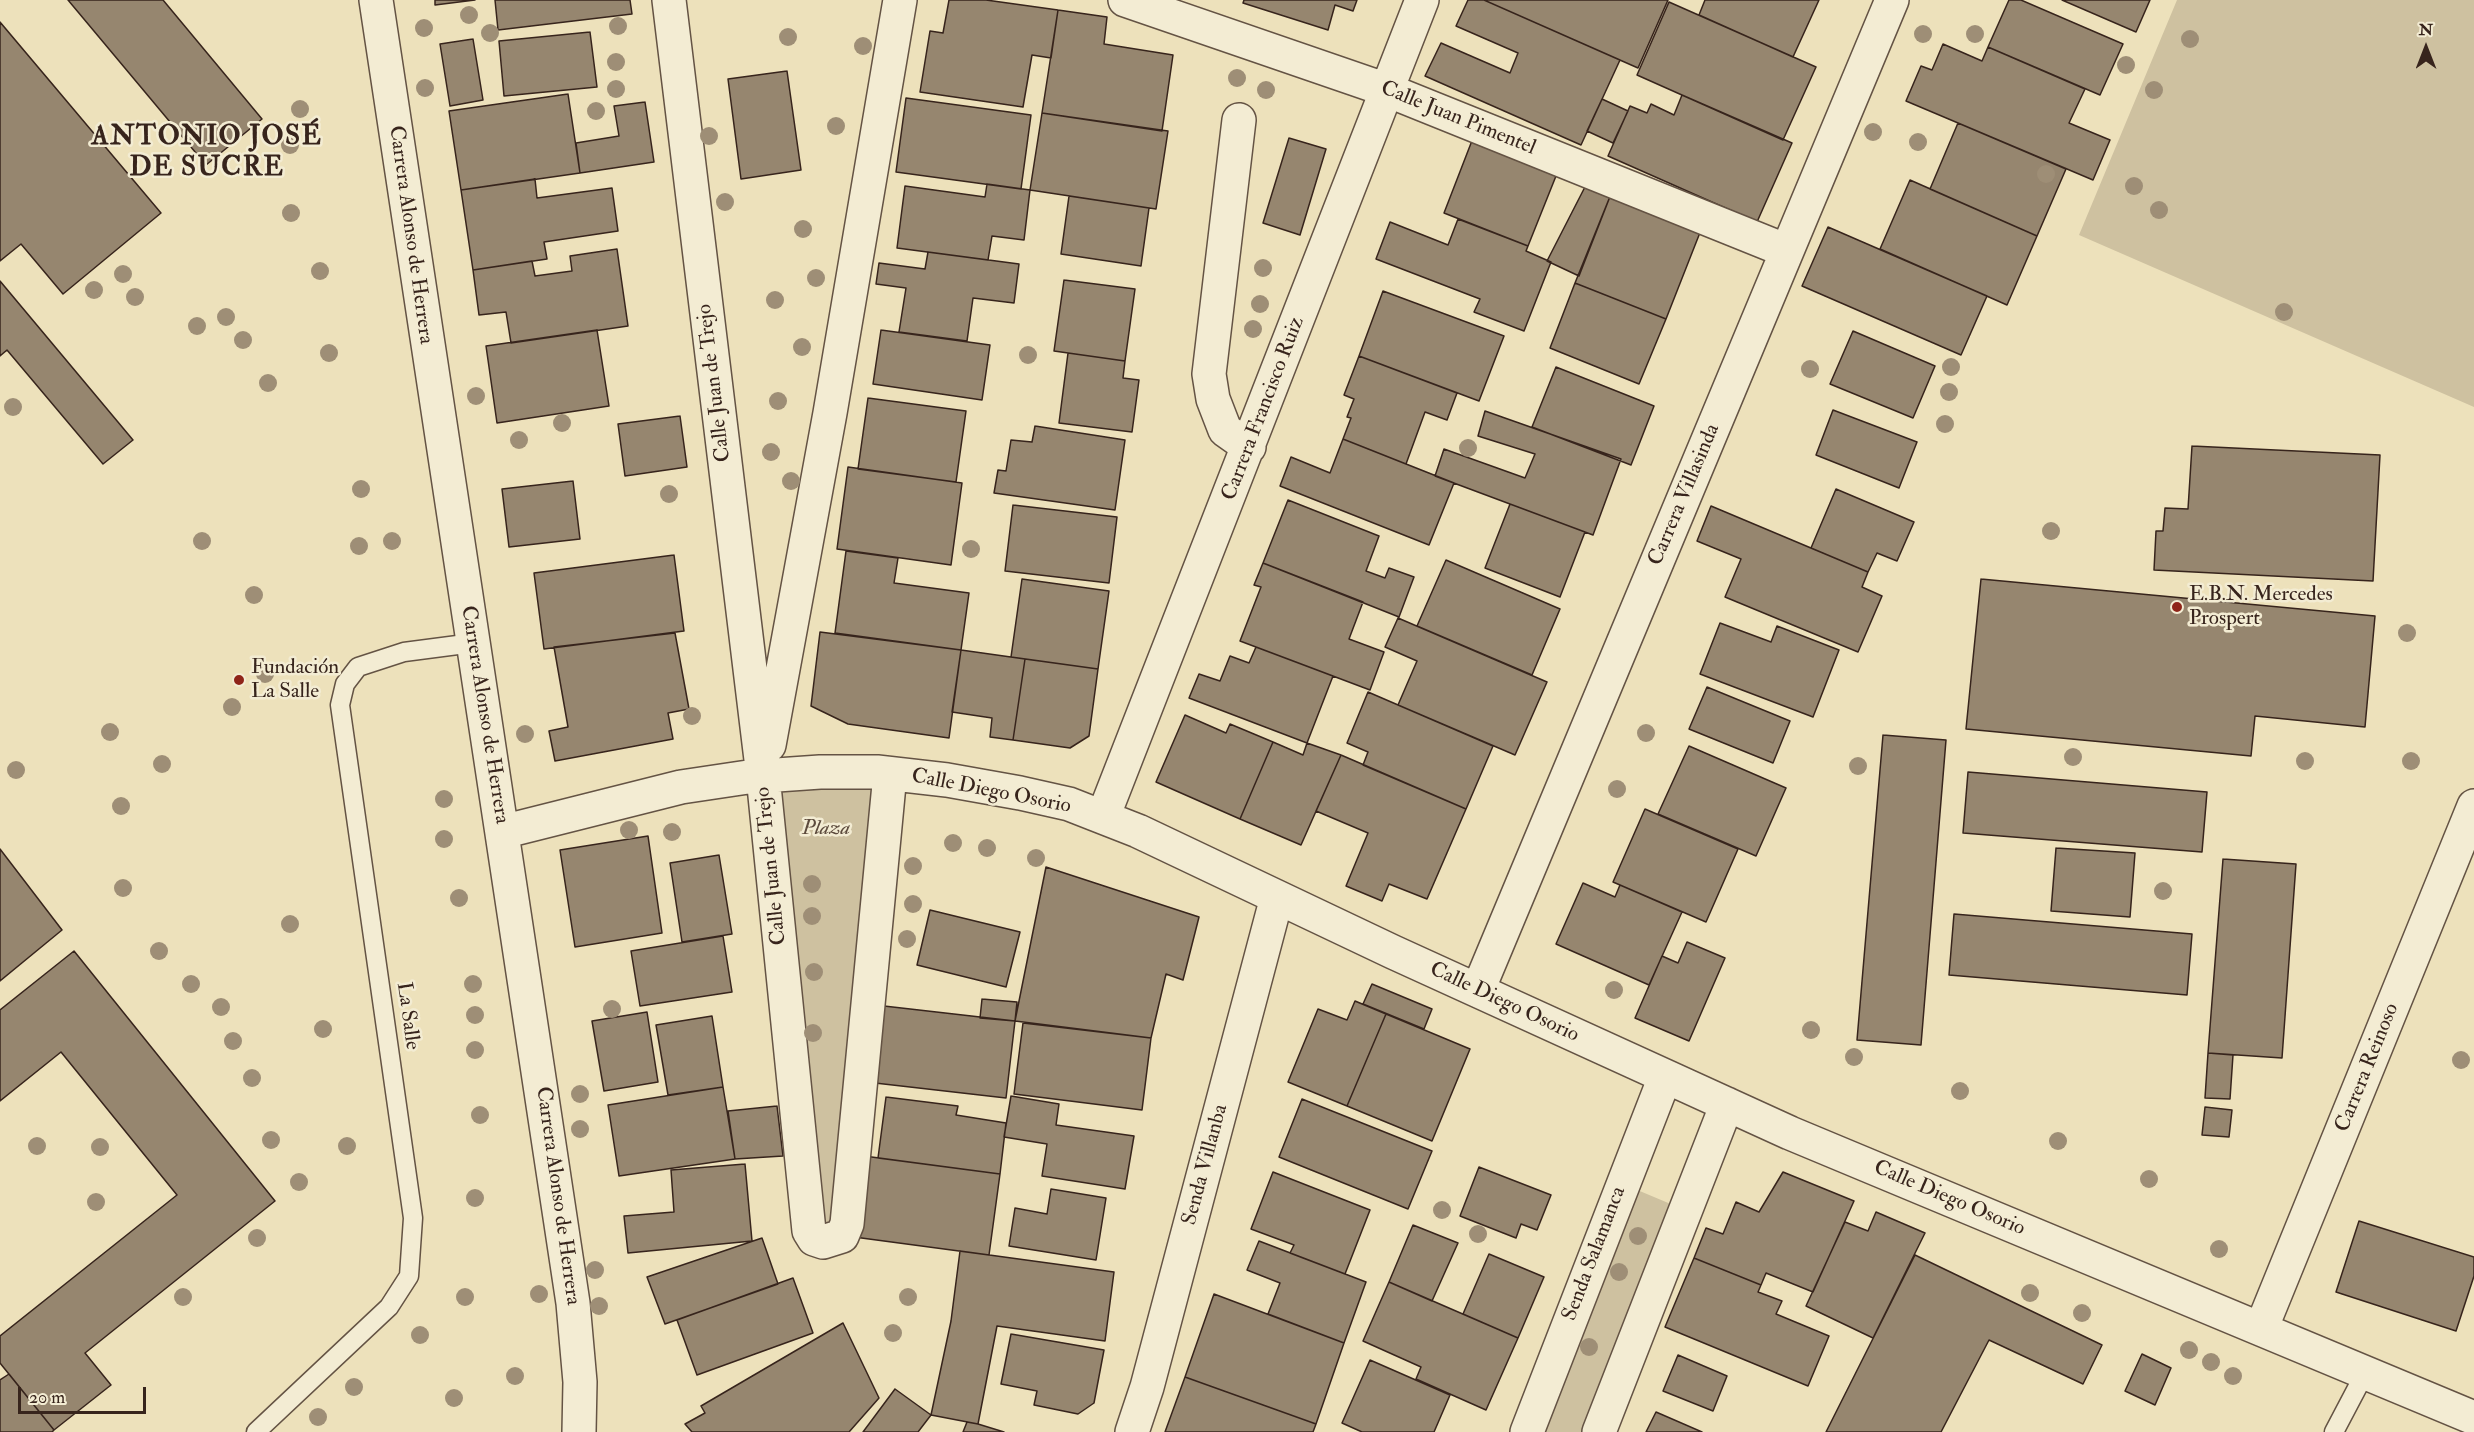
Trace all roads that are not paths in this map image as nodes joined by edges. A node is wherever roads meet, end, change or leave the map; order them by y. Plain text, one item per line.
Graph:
1 (376, 0) edge
2 (669, 0) edge
3 (900, 0) edge
4 (1125, 0) edge
5 (1422, 0) edge
6 (1892, 0) edge
7 (1387, 90) junction
8 (1239, 120) dead end
9 (1787, 251) junction
10 (1249, 447) junction
11 (473, 643) junction
12 (890, 774) junction
13 (763, 776) junction
14 (2474, 807) edge
15 (1103, 817) junction
16 (502, 832) junction
17 (1277, 897) junction
18 (1478, 990) junction
19 (1665, 1077) junction
20 (1727, 1104) junction
21 (2260, 1329) junction
22 (2365, 1373) junction
23 (2474, 1418) edge
24 (256, 1432) edge
25 (579, 1432) edge
26 (1132, 1432) edge
27 (1527, 1432) edge
28 (1599, 1432) edge
29 (2334, 1432) edge

1 - 11 street, Carrera Alonso de Herrera
2 - 13 street, Calle Juan de Trejo
3 - 13 street
4 - 7 street, Calle Juan Pimentel
5 - 7 street, Carrera Francisco Ruiz
6 - 9 street, Carrera Villasinda
7 - 9 street, Calle Juan Pimentel
7 - 10 street, Carrera Francisco Ruiz
8 - 10 street
9 - 18 street, Carrera Villasinda
10 - 15 street, Carrera Francisco Ruiz
11 - 16 street, Carrera Alonso de Herrera
11 - 24 lane, La Salle
12 - 13 street, Calle Diego Osorio
12 - 13 street, Calle Juan de Trejo
12 - 15 street, Calle Diego Osorio
13 - 16 street, Calle Diego Osorio
14 - 21 street, Carrera Reinoso
15 - 17 street, Calle Diego Osorio
16 - 25 street, Carrera Alonso de Herrera
17 - 18 street, Calle Diego Osorio
17 - 26 street, Senda Villanba
18 - 19 street, Calle Diego Osorio
19 - 20 street, Calle Diego Osorio
19 - 27 street, Senda Salamanca
20 - 21 street, Calle Diego Osorio
20 - 28 street
21 - 22 street, Calle Diego Osorio
22 - 23 street, Calle Diego Osorio
22 - 29 lane

